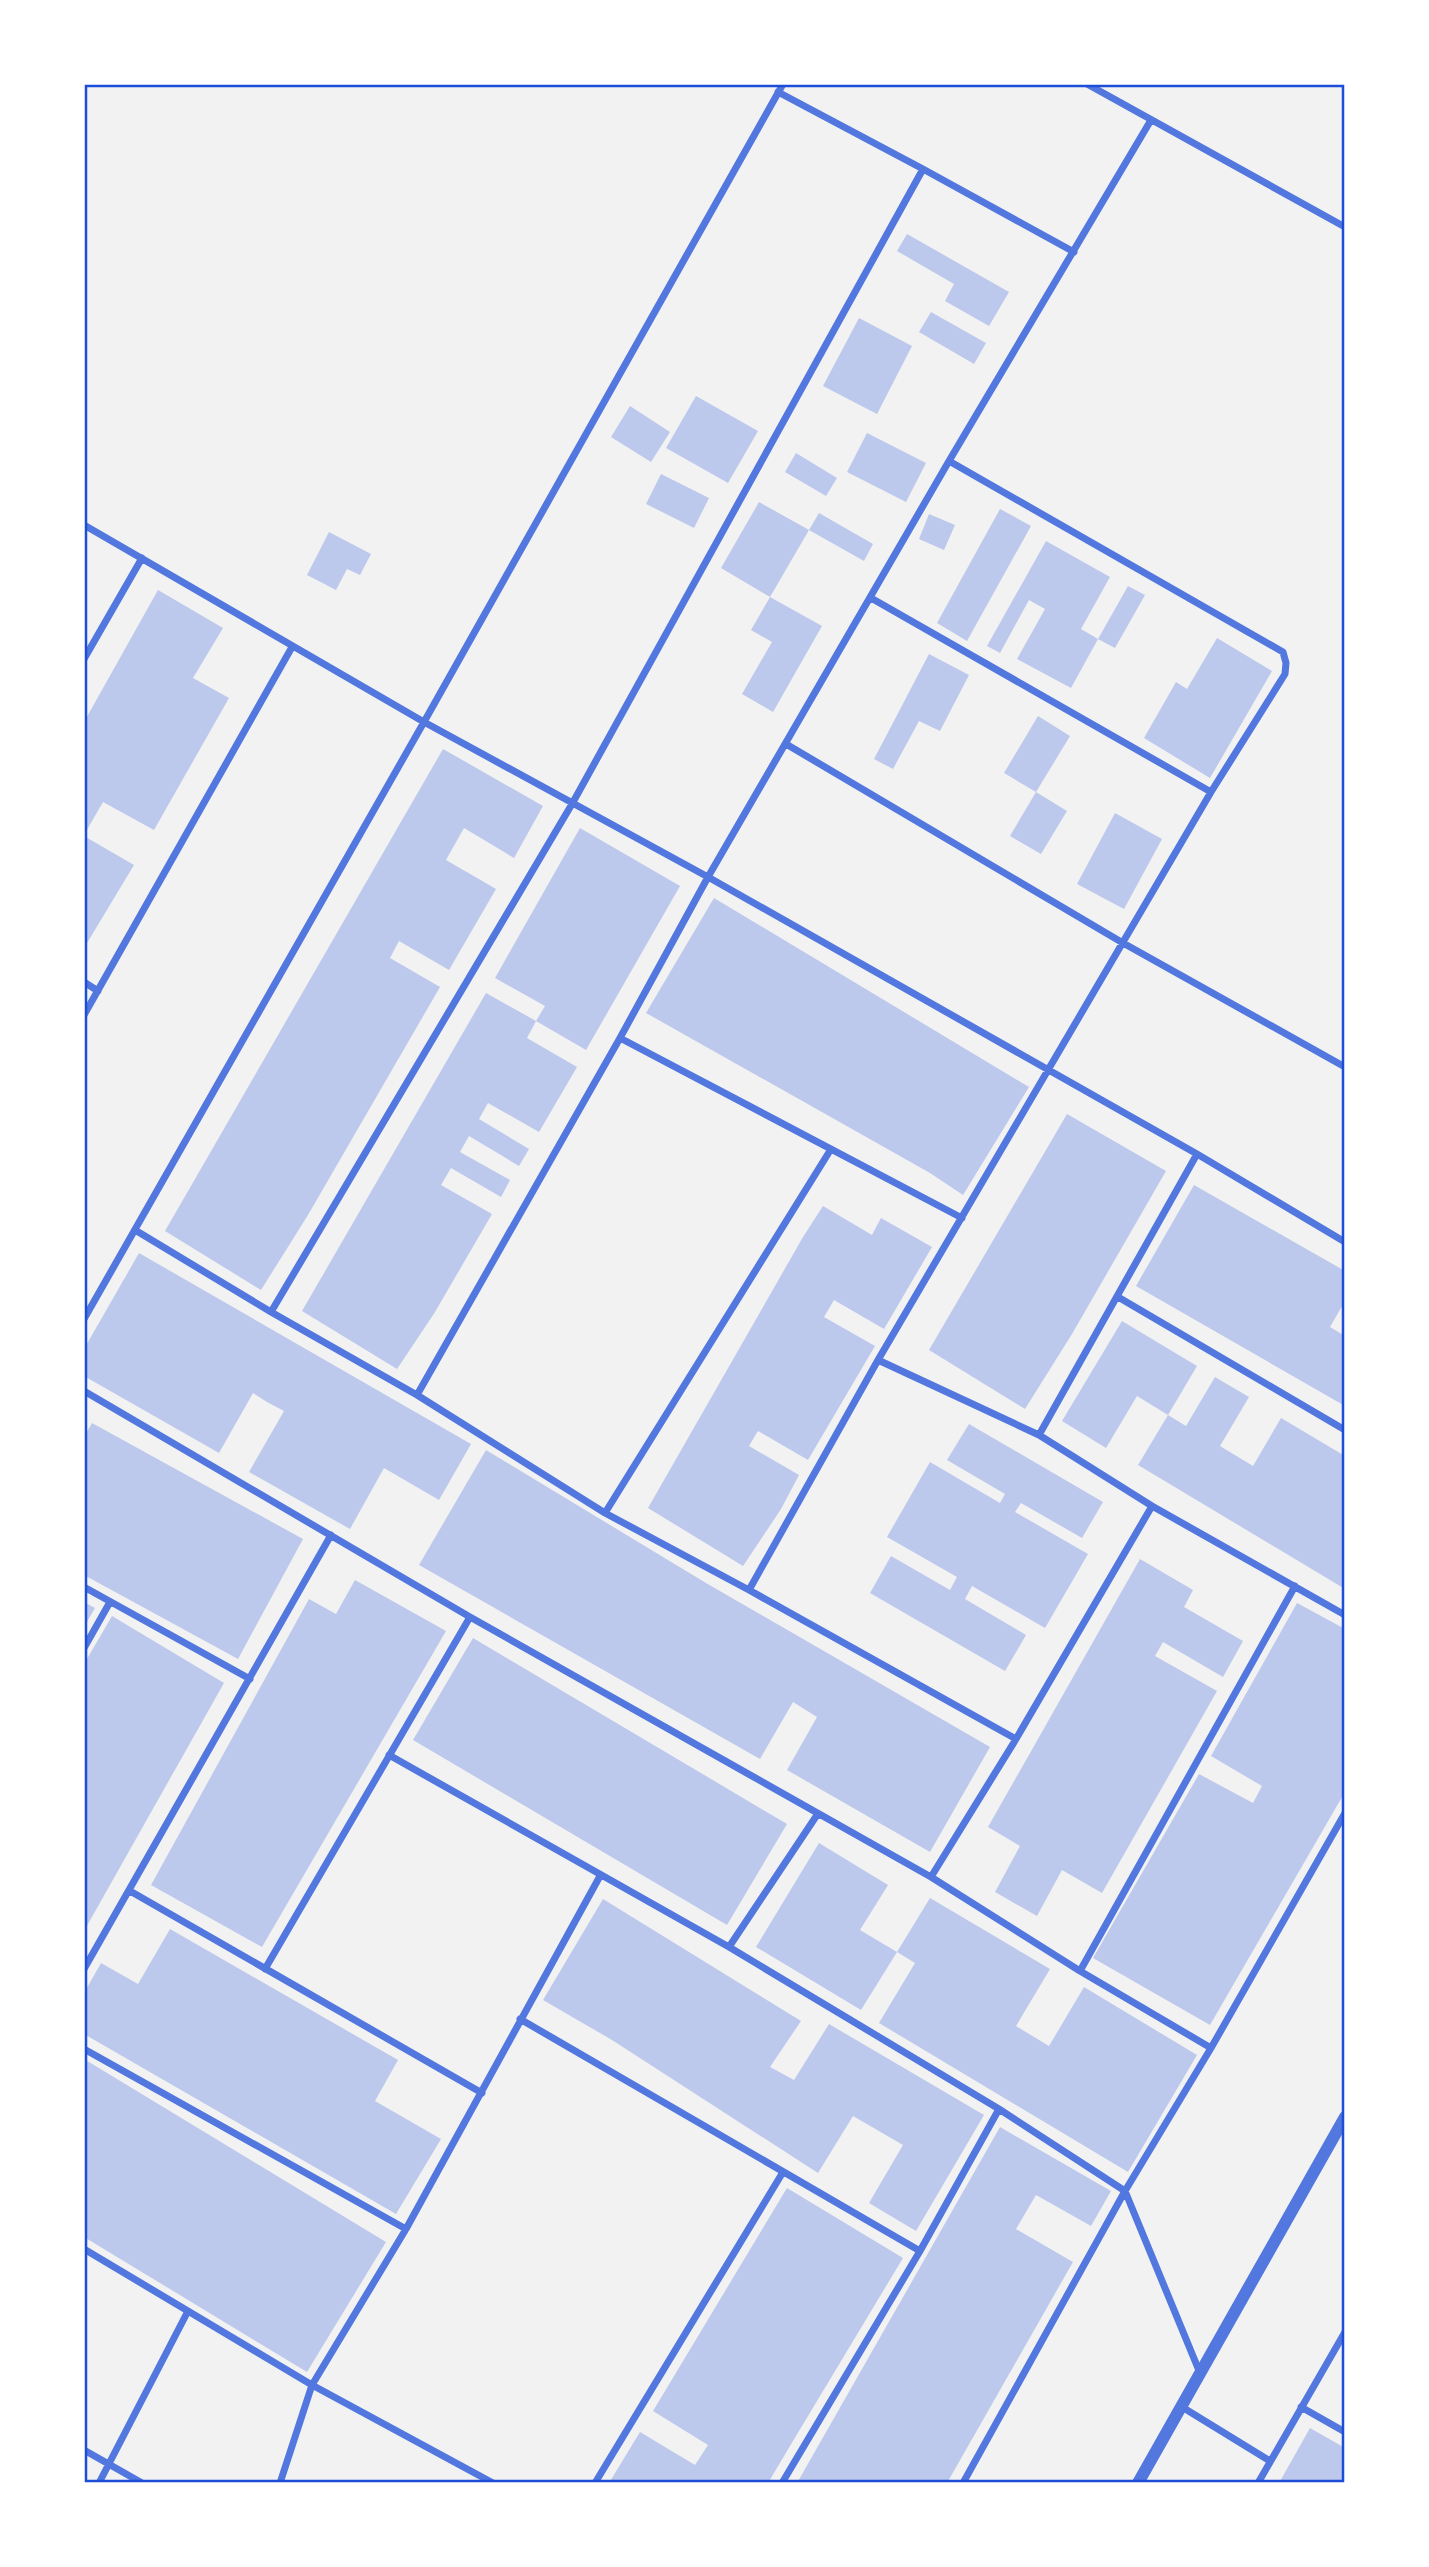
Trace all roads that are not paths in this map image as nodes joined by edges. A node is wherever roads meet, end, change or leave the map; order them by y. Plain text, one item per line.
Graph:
1 (783, 84) edge
2 (1087, 84) edge
3 (778, 92) junction
4 (1151, 120) junction
5 (923, 169) junction
6 (1345, 227) edge
7 (1074, 252) junction
8 (949, 461) junction
9 (84, 525) edge
10 (142, 558) junction
11 (871, 598) junction
12 (292, 647) junction
13 (84, 659) edge
14 (424, 722) junction
15 (786, 744) junction
16 (1211, 792) junction
17 (572, 804) junction
18 (708, 877) junction
19 (1123, 943) junction
20 (84, 982) edge
21 (98, 991) junction
22 (84, 1015) edge
23 (620, 1038) junction
24 (1345, 1067) edge
25 (1049, 1071) junction
26 (831, 1149) junction
27 (1197, 1154) junction
28 (962, 1218) junction
29 (135, 1230) junction
30 (1345, 1242) edge
31 (1118, 1297) junction
32 (271, 1312) junction
33 (84, 1319) edge
34 (878, 1360) junction
35 (84, 1391) edge
36 (417, 1395) junction
37 (1345, 1430) edge
38 (1039, 1435) junction
39 (1152, 1506) junction
40 (605, 1513) junction
41 (331, 1535) junction
42 (1294, 1586) junction
43 (84, 1587) edge
44 (749, 1590) junction
45 (110, 1602) junction
46 (1345, 1615) edge
47 (470, 1617) junction
48 (84, 1648) edge
49 (250, 1679) junction
50 (1016, 1739) junction
51 (389, 1755) junction
52 (1345, 1813) edge
53 (817, 1815) junction
54 (600, 1876) junction
55 (931, 1877) junction
56 (130, 1891) junction
57 (729, 1947) junction
58 (84, 1969) edge
59 (265, 1969) junction
60 (1080, 1971) junction
61 (520, 2019) junction
62 (1211, 2048) junction
63 (84, 2049) edge
64 (482, 2093) junction
65 (999, 2109) junction
66 (1345, 2117) edge
67 (783, 2172) junction
68 (1125, 2191) junction
69 (406, 2229) junction
70 (84, 2249) edge
71 (920, 2251) junction
72 (188, 2311) junction
73 (1345, 2332) edge
74 (1200, 2374) junction
75 (312, 2385) junction
76 (1182, 2407) junction
77 (1301, 2407) junction
78 (1345, 2432) edge
79 (84, 2450) edge
80 (1270, 2461) junction
81 (110, 2464) junction
82 (99, 2483) edge
83 (142, 2483) edge
84 (280, 2483) edge
85 (492, 2483) edge
86 (595, 2483) edge
87 (782, 2483) edge
88 (964, 2483) edge
89 (1138, 2483) edge
90 (1258, 2483) edge

1 - 3 street
2 - 4 street
3 - 5 street
3 - 14 street
4 - 6 street
4 - 7 street
5 - 7 street
5 - 17 street
7 - 8 street
8 - 11 street
8 - 16 street
9 - 10 street
10 - 12 street
10 - 13 street
11 - 15 street
11 - 16 street
12 - 14 street
12 - 21 street
14 - 17 street
14 - 29 street
15 - 18 street
15 - 19 street
16 - 19 street
17 - 18 street
17 - 32 street
18 - 23 street
18 - 25 street
19 - 24 street
19 - 25 street
20 - 21 street
21 - 22 street
23 - 26 street
23 - 36 street
25 - 27 street
25 - 28 street
26 - 28 street
26 - 40 street
27 - 30 street
27 - 31 street
28 - 34 street
29 - 32 street
29 - 33 street
31 - 37 street
31 - 38 street
32 - 36 street
34 - 38 street
34 - 44 street
35 - 41 street
36 - 40 street
38 - 39 street
39 - 42 street
39 - 50 street
40 - 44 street
41 - 47 street
41 - 49 street
42 - 46 street
42 - 60 street
43 - 45 street
44 - 50 street
45 - 48 street
45 - 49 street
47 - 51 street
47 - 53 street
49 - 56 street
50 - 55 street
51 - 54 street
51 - 59 street
52 - 62 street
53 - 55 street
53 - 57 street
54 - 57 street
54 - 61 street
55 - 60 street
56 - 58 street
56 - 59 street
57 - 65 street
59 - 64 street
60 - 62 street
61 - 64 street
61 - 67 street
62 - 68 street
63 - 69 street
64 - 69 street
65 - 68 street
65 - 71 street
66 - 74 street
67 - 71 street
67 - 86 street
68 - 74 street
68 - 88 street
69 - 75 street
70 - 72 street
71 - 87 street
72 - 75 street
72 - 81 street
73 - 77 street
74 - 76 street
75 - 84 street
75 - 85 street
76 - 80 street
76 - 89 street
77 - 78 street
77 - 80 street
79 - 81 street
80 - 90 street
81 - 82 street
81 - 83 street

